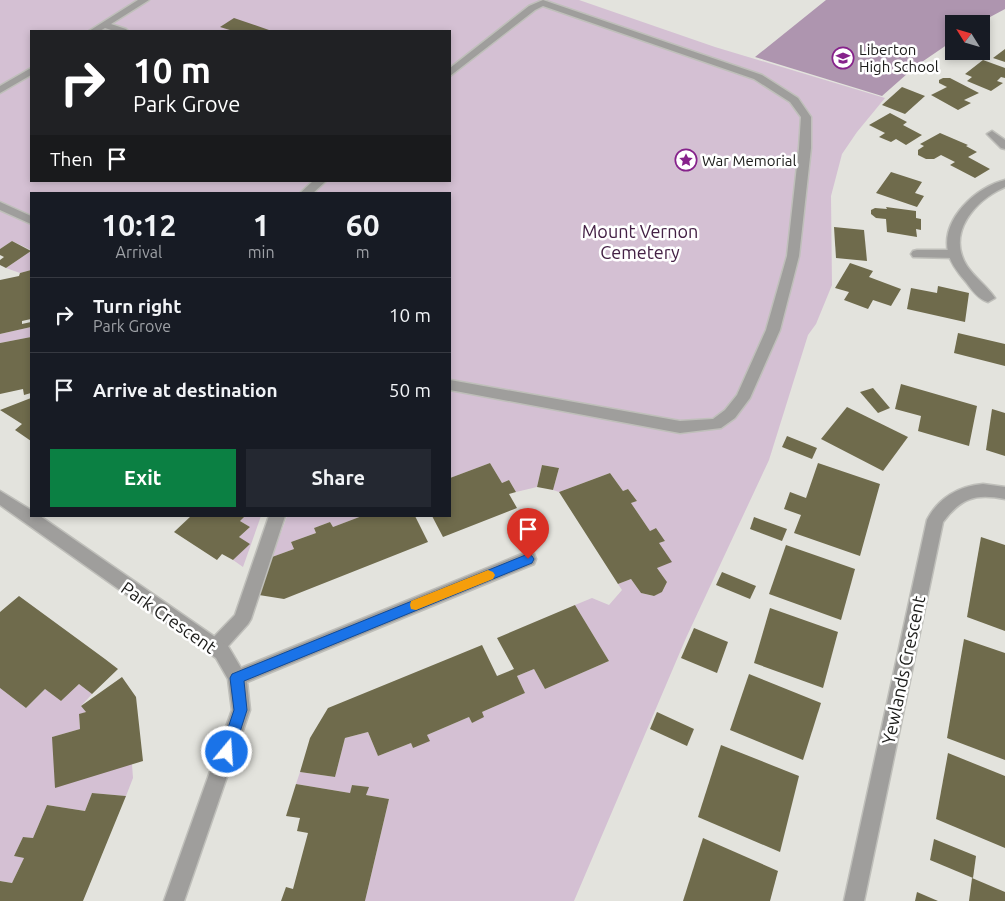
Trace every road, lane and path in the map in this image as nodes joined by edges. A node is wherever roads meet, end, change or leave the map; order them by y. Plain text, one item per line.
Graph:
1 (144, 0) edge
2 (104, 25) junction
3 (96, 30) edge
4 (120, 30) edge
5 (30, 71) edge
6 (451, 73) edge
7 (0, 90) edge
8 (992, 134) dead end
9 (1005, 146) edge
10 (319, 182) edge
11 (1005, 183) edge
12 (307, 192) edge
13 (0, 206) edge
14 (30, 220) edge
15 (916, 254) dead end
16 (954, 254) junction
17 (988, 298) dead end
18 (451, 385) edge
19 (1005, 493) edge
20 (0, 497) edge
21 (277, 517) edge
22 (528, 559) dead end
23 (215, 648) junction
24 (237, 678) junction
25 (174, 901) edge
26 (854, 901) edge

1 - 2 street
2 - 3 street
2 - 4 street
5 - 7 street
6 - 18 street
8 - 9 street
10 - 12 street
11 - 16 street
13 - 14 street
15 - 16 street
16 - 17 street
19 - 26 street, Yewlands Crescent
20 - 23 street, Park Crescent
21 - 23 street
22 - 24 street
23 - 24 street, Park Crescent
24 - 25 street, Park Crescent

